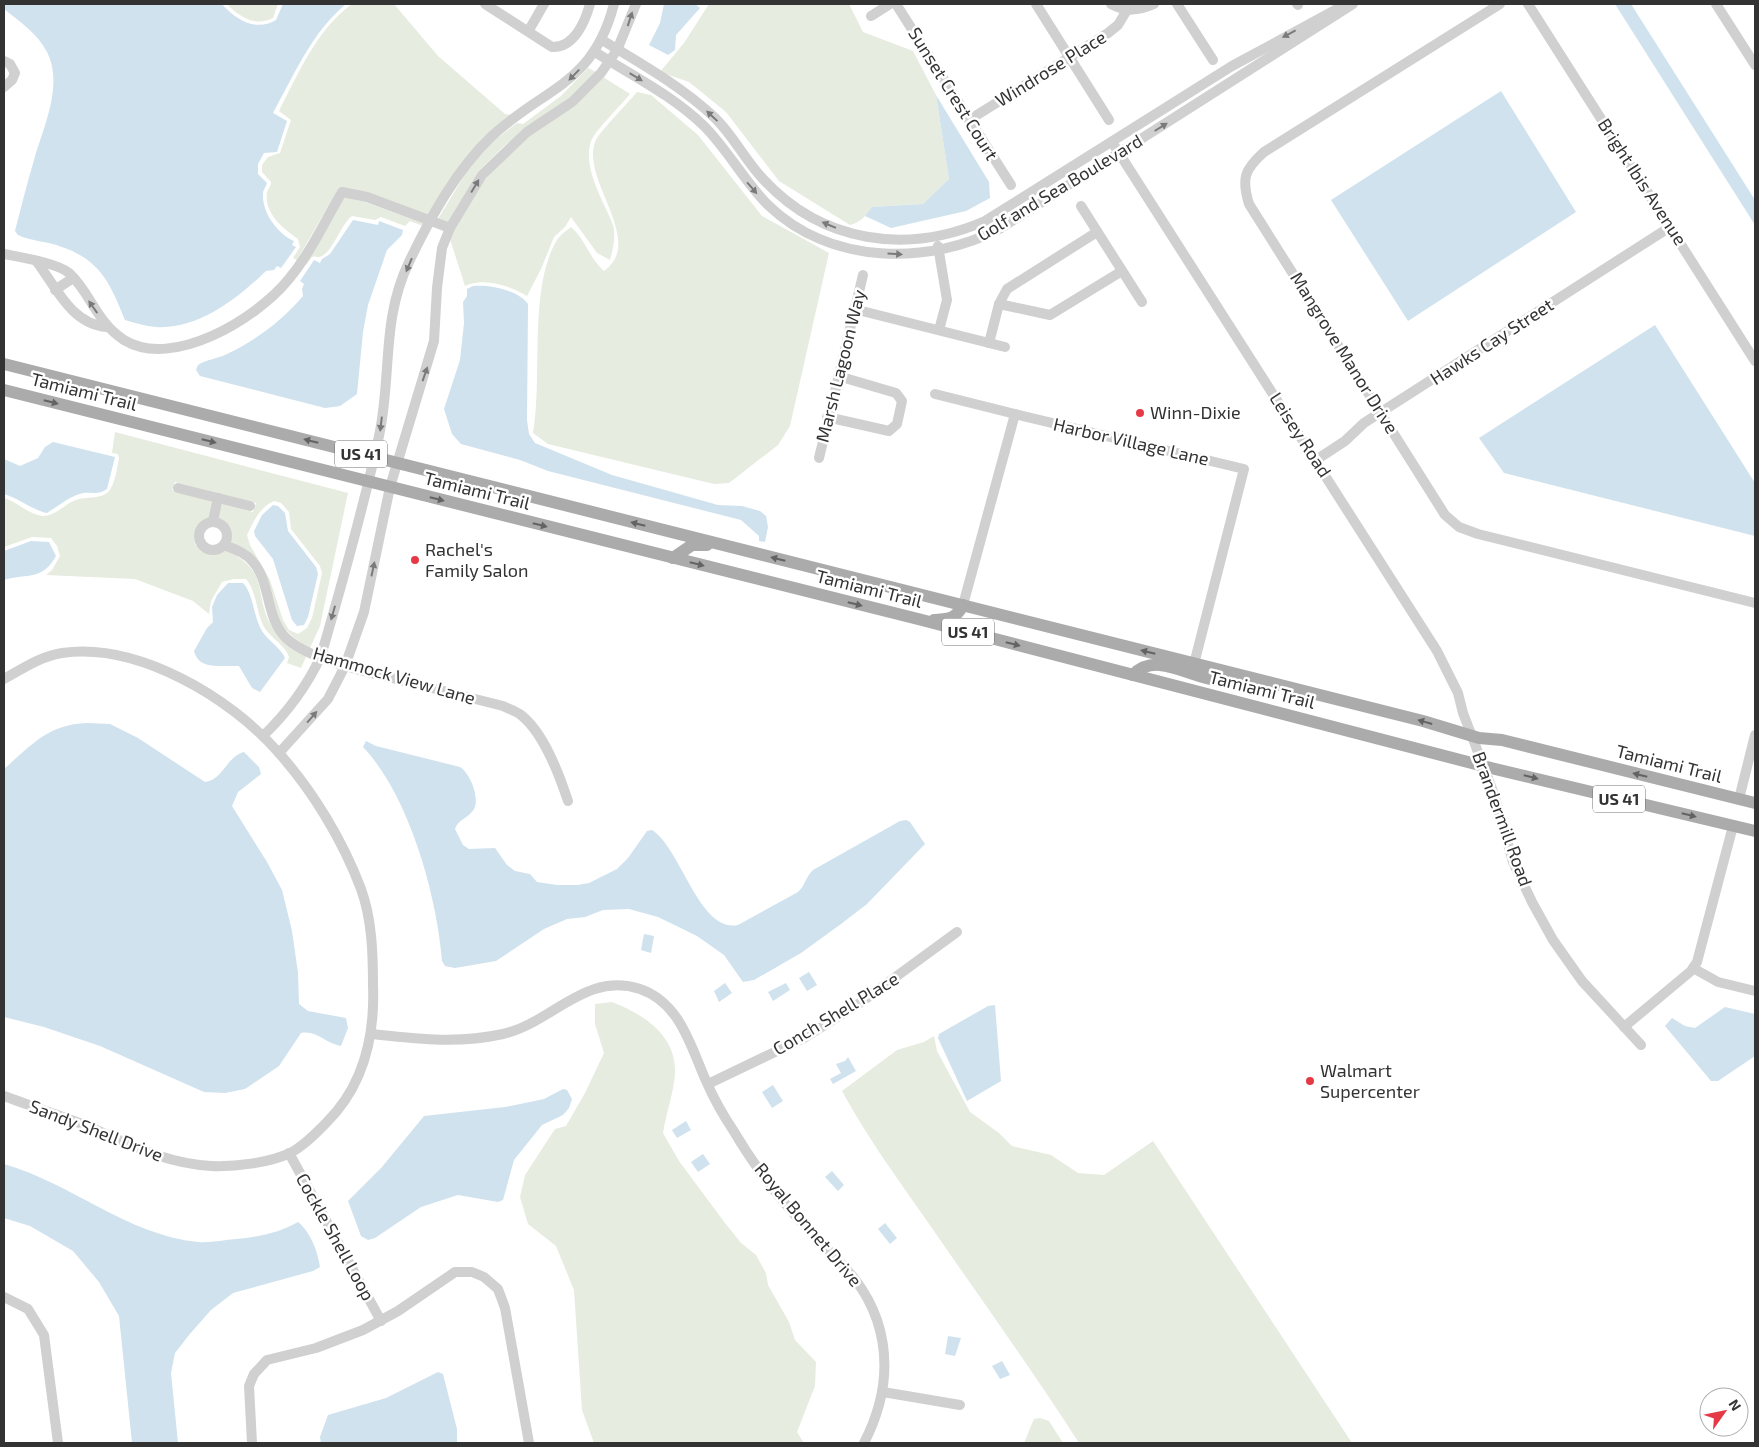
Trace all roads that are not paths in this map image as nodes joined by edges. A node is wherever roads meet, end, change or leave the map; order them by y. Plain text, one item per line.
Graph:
1 (485, 4) edge
2 (544, 4) edge
3 (590, 4) edge
4 (614, 4) edge
5 (636, 4) edge
6 (890, 4) edge
7 (896, 4) edge
8 (1036, 4) edge
9 (1111, 4) edge
10 (1154, 4) edge
11 (1177, 4) edge
12 (1348, 4) edge
13 (1353, 4) edge
14 (1500, 4) edge
15 (1528, 4) edge
16 (1716, 4) edge
17 (1127, 10) junction
18 (870, 16) dead end
19 (529, 30) junction
20 (602, 40) junction
21 (617, 50) junction
22 (595, 52) junction
23 (1070, 58) junction
24 (1213, 60) dead end
25 (4, 61) edge
26 (610, 61) junction
27 (1755, 65) edge
28 (4, 87) edge
29 (969, 120) junction
30 (1109, 120) dead end
31 (1112, 142) junction
32 (1119, 153) junction
33 (1011, 185) dead end
34 (1081, 206) dead end
35 (431, 222) junction
36 (1670, 227) junction
37 (450, 228) junction
38 (1097, 232) junction
39 (937, 238) junction
40 (939, 251) junction
41 (4, 254) edge
42 (37, 262) junction
43 (1122, 270) junction
44 (863, 275) dead end
45 (73, 278) junction
46 (55, 290) junction
47 (1142, 302) dead end
48 (999, 304) junction
49 (854, 309) junction
50 (107, 328) junction
51 (939, 330) junction
52 (989, 343) junction
53 (1005, 347) dead end
54 (1755, 360) edge
55 (4, 364) edge
56 (838, 376) junction
57 (4, 390) edge
58 (935, 394) dead end
59 (1381, 412) junction
60 (1015, 414) junction
61 (827, 417) junction
62 (373, 457) junction
63 (819, 458) dead end
64 (1316, 460) junction
65 (396, 463) junction
66 (368, 481) junction
67 (390, 487) junction
68 (178, 488) dead end
69 (218, 498) junction
70 (250, 506) dead end
71 (213, 522) junction
72 (719, 544) junction
73 (224, 545) junction
74 (673, 558) junction
75 (1755, 603) edge
76 (963, 605) junction
77 (922, 620) junction
78 (321, 656) junction
79 (1194, 664) junction
80 (345, 666) junction
81 (1134, 675) junction
82 (1237, 675) junction
83 (4, 679) edge
84 (1755, 735) edge
85 (263, 736) junction
86 (1471, 736) junction
87 (279, 753) junction
88 (1483, 766) junction
89 (1739, 799) junction
90 (568, 801) dead end
91 (1755, 803) edge
92 (1733, 826) junction
93 (1755, 831) edge
94 (957, 932) dead end
95 (1693, 968) junction
96 (1755, 991) edge
97 (1624, 1027) junction
98 (372, 1034) junction
99 (1641, 1045) dead end
100 (708, 1084) junction
101 (4, 1096) edge
102 (289, 1153) junction
103 (4, 1297) edge
104 (381, 1321) junction
105 (883, 1392) junction
106 (960, 1405) dead end
107 (58, 1443) edge
108 (252, 1443) edge
109 (529, 1443) edge
110 (864, 1443) edge

1 - 19 street
2 - 19 street
3 - 19 street
4 - 20 street
21 -> 5 street
6 - 18 street
7 - 29 street, Sunset Crest Court
8 - 23 street
9 - 17 street
10 - 17 street
11 - 24 street
12 -> 31 street, Golf and Sea Boulevard
32 -> 13 street, Golf and Sea Boulevard
14 - 59 street, Mangrove Manor Drive
15 - 36 street, Bright Ibis Avenue
16 - 27 street
17 - 23 street, Windrose Place
20 - 21 street, Golf and Sea Boulevard
20 - 22 street
21 - 26 street
39 -> 21 street, Golf and Sea Boulevard
22 - 26 street, Golf and Sea Boulevard
22 -> 35 street
23 - 29 street, Windrose Place
23 - 30 street
25 - 28 street
37 -> 26 street
26 -> 40 street, Golf and Sea Boulevard
29 - 33 street, Sunset Crest Court
31 - 32 street, Leisey Road
31 - 39 street, Golf and Sea Boulevard
32 - 40 street, Golf and Sea Boulevard
32 - 64 street, Leisey Road
34 - 38 street
35 - 37 street
35 - 50 street
35 -> 62 street
36 - 54 street, Bright Ibis Avenue
36 - 59 street, Hawks Cay Street
65 -> 37 street
38 - 43 street
38 - 48 street
39 - 40 street
40 - 51 street
41 - 42 street
42 - 45 street
42 - 46 street
43 - 47 street
43 - 48 street
44 - 49 street, Marsh Lagoon Way
45 - 46 street
50 -> 45 street
46 - 50 street
48 - 52 street
49 - 51 street
49 - 56 street, Marsh Lagoon Way
51 - 52 street
52 - 53 street
62 -> 55 main road, Tamiami Trail / US 41
56 - 61 street, Marsh Lagoon Way
56 - 61 street
57 -> 66 main road, Tamiami Trail / US 41
58 - 60 street
59 - 64 street, Hawks Cay Street
59 - 75 street, Mangrove Manor Drive
60 - 76 street
60 - 79 street, Harbor Village Lane
61 - 63 street, Marsh Lagoon Way
62 - 65 main road, Tamiami Trail / US 41
62 - 66 street
64 - 86 street, Leisey Road
65 - 67 street
72 -> 65 main road, Tamiami Trail / US 41
66 - 67 main road, Tamiami Trail / US 41
66 -> 78 street
67 -> 74 main road, Tamiami Trail / US 41
80 -> 67 street
68 - 69 street
69 - 70 street
69 - 71 street
71 - 73 street
71 - 73 street, Hammock View Lane
72 - 74 main road
76 -> 72 main road, Tamiami Trail / US 41
73 - 78 street, Hammock View Lane
74 -> 77 main road, Tamiami Trail / US 41
76 - 77 main road
79 -> 76 main road, Tamiami Trail / US 41
77 -> 81 main road, Tamiami Trail / US 41
78 - 80 street, Hammock View Lane
78 - 85 street
79 - 82 main road, Tamiami Trail / US 41
87 -> 80 street
80 - 90 street, Hammock View Lane
81 - 82 main road
81 - 88 main road, Tamiami Trail / US 41
86 -> 82 main road, Tamiami Trail / US 41
83 - 85 street, Sandy Shell Drive
84 - 89 street
85 - 87 street, Sandy Shell Drive
86 - 88 street, Brandermill Road
89 -> 86 main road, Tamiami Trail / US 41
87 - 98 street, Sandy Shell Drive
88 -> 92 main road, Tamiami Trail / US 41
88 - 97 street, Brandermill Road
89 - 91 main road, Tamiami Trail / US 41
92 - 93 main road, Tamiami Trail / US 41
92 - 95 street
94 - 100 street, Conch Shell Place
95 - 96 street
95 - 97 street
97 - 99 street, Brandermill Road
98 - 100 street, Royal Bonnet Drive
98 - 102 street, Sandy Shell Drive
100 - 105 street, Royal Bonnet Drive
101 - 102 street, Sandy Shell Drive
102 - 104 street, Cockle Shell Loop
103 - 107 street
104 - 108 street, Cockle Shell Loop
104 - 109 street, Cockle Shell Loop
105 - 106 street
105 - 110 street, Royal Bonnet Drive

